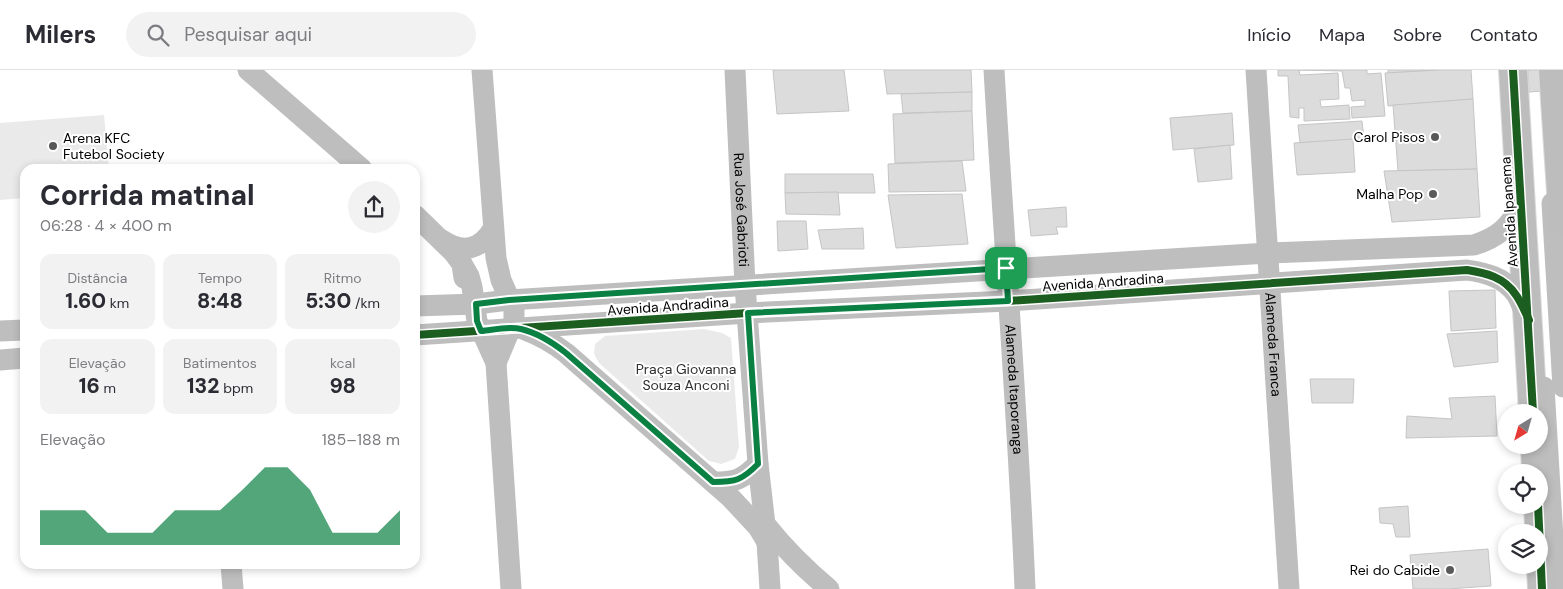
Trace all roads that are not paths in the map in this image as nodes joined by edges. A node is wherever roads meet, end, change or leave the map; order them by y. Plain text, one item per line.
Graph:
1 (248, 70) edge
2 (482, 70) edge
3 (736, 70) edge
4 (994, 70) edge
5 (1256, 70) edge
6 (1513, 70) edge
7 (1525, 70) edge
8 (1544, 70) edge
9 (1554, 70) edge
10 (356, 164) edge
11 (1521, 205) junction
12 (420, 220) edge
13 (1563, 222) edge
14 (493, 229) junction
15 (440, 238) junction
16 (1268, 253) junction
17 (462, 264) junction
18 (1006, 268) junction
19 (1270, 284) junction
20 (745, 285) junction
21 (509, 300) junction
22 (1008, 301) junction
23 (450, 304) junction
24 (476, 304) junction
25 (420, 306) edge
26 (748, 313) junction
27 (1528, 320) junction
28 (516, 328) junction
29 (20, 330) edge
30 (0, 331) edge
31 (481, 331) junction
32 (420, 335) edge
33 (20, 358) edge
34 (0, 360) edge
35 (496, 362) junction
36 (1563, 387) edge
37 (1533, 404) edge
38 (758, 464) junction
39 (713, 482) junction
40 (1538, 514) edge
41 (766, 533) junction
42 (231, 569) edge
43 (232, 589) edge
44 (511, 589) edge
45 (770, 589) edge
46 (829, 589) edge
47 (1025, 589) edge
48 (1289, 589) edge
49 (1542, 589) edge
50 (1556, 589) edge

1 - 10 street
2 - 14 street
3 - 20 street, Rua José Gabrioti
4 - 18 street, Alameda Itaporanga
5 - 16 street, Alameda Franca
6 - 11 main road, Avenida Ipanema
7 - 50 street
8 - 36 street
9 - 13 main road
11 - 16 street, Avenida Andradina
11 - 27 main road, Avenida Ipanema
12 - 15 street
14 - 15 street
14 - 21 street
15 - 17 street
16 - 18 street, Avenida Andradina
16 - 19 street, Alameda Franca
17 - 23 street
17 - 24 street
18 - 20 street, Avenida Andradina
18 - 22 street, Alameda Itaporanga
19 - 22 street, Avenida Andradina
19 - 27 street, Avenida Andradina
19 - 48 street, Alameda Franca
20 - 21 street, Avenida Andradina
20 - 26 street, Rua José Gabrioti
21 - 24 street, Avenida Andradina
21 - 28 street
22 - 26 street, Avenida Andradina
22 - 47 street, Alameda Itaporanga
23 - 24 street, Avenida Andradina
23 - 25 street, Avenida Andradina
24 - 31 street
26 - 28 street, Avenida Andradina
26 - 38 street, Rua José Gabrioti
27 - 37 main road, Avenida Ipanema
28 - 31 street, Avenida Andradina
28 - 35 street
28 - 39 street
29 - 30 street
31 - 32 street, Avenida Andradina
31 - 35 street
33 - 34 street
35 - 44 street
38 - 39 street
38 - 41 street, Rua José Gabrioti
39 - 41 street
40 - 49 main road
41 - 45 street, Rua José Gabrioti
41 - 46 street
42 - 43 street

